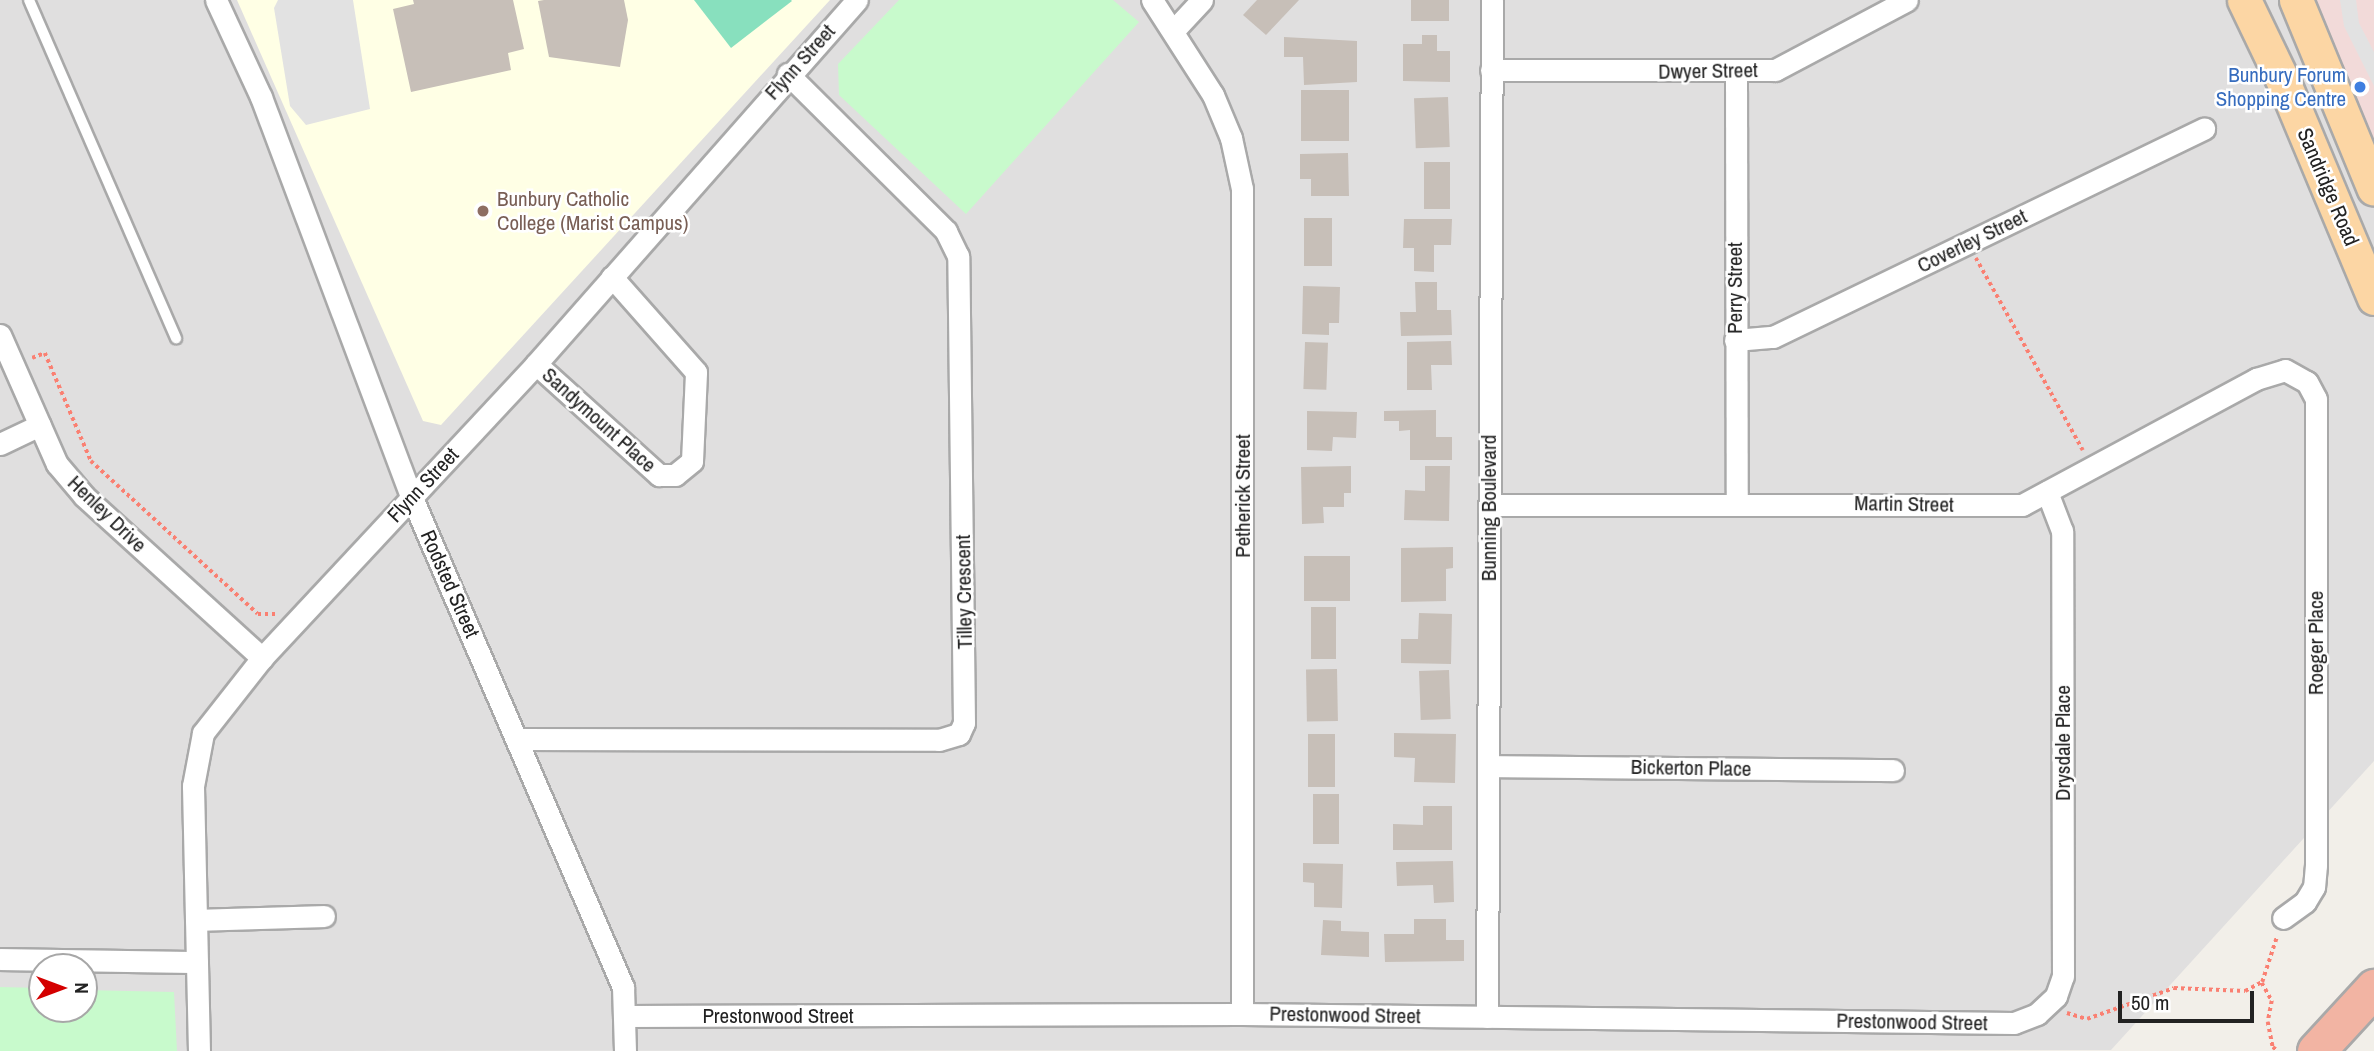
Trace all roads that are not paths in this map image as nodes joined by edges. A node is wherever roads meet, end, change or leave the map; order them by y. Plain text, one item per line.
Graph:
1 (29, 0) edge
2 (216, 0) edge
3 (857, 0) edge
4 (1152, 0) edge
5 (1202, 0) edge
6 (1492, 0) edge
7 (1907, 0) edge
8 (2275, 2) edge
9 (1174, 30) junction
10 (1491, 70) junction
11 (1736, 72) junction
12 (788, 74) junction
13 (2204, 129) dead end
14 (2374, 189) edge
15 (612, 277) junction
16 (2374, 298) edge
17 (0, 335) edge
18 (176, 338) dead end
19 (1735, 340) junction
20 (536, 364) junction
21 (2285, 370) joint
22 (40, 425) junction
23 (0, 444) edge
24 (2047, 492) junction
25 (412, 498) junction
26 (1737, 503) junction
27 (1489, 505) junction
28 (262, 658) junction
29 (517, 739) junction
30 (1489, 766) junction
31 (1893, 770) dead end
32 (324, 916) dead end
33 (2283, 918) road end
34 (196, 920) junction
35 (0, 959) edge
36 (197, 962) junction
37 (2374, 989) edge
38 (2050, 1001) joint
39 (1242, 1014) junction
40 (626, 1016) junction
41 (1487, 1017) junction
42 (199, 1051) edge
43 (625, 1051) edge
44 (2316, 1051) edge

1 - 18 lane
2 - 25 street, Rodsted Street
3 - 12 street, Flynn Street
4 - 9 street, Petherick Street
5 - 9 street
6 - 10 street, Bunning Boulevard
7 - 11 street, Dwyer Street
8 - 14 main road, Sandridge Road
8 - 16 main road, Sandridge Road
9 - 39 street, Petherick Street
10 - 11 street, Dwyer Street
10 - 27 street, Bunning Boulevard
11 - 19 street, Perry Street
12 - 15 street, Flynn Street
12 - 29 street, Tilley Crescent
13 - 19 street, Coverley Street
15 - 20 street, Flynn Street
15 - 20 street, Sandymount Place
17 - 22 street, Henley Drive
19 - 26 street, Perry Street
20 - 25 street, Flynn Street
21 - 24 street, Martin Street
21 - 33 street, Roeger Place
22 - 23 street
22 - 28 street, Henley Drive
24 - 26 street, Martin Street
24 - 38 street, Drysdale Place
25 - 28 street, Flynn Street
25 - 29 street, Rodsted Street
26 - 27 street, Martin Street
27 - 30 street, Bunning Boulevard
28 - 34 street, Flynn Street
29 - 40 street, Rodsted Street
30 - 31 street, Bickerton Place
30 - 41 street, Bunning Boulevard
32 - 34 street
34 - 36 street, Flynn Street
35 - 36 street
36 - 42 street, Flynn Street
37 - 44 highway
38 - 41 street, Prestonwood Street
39 - 40 street, Prestonwood Street
39 - 41 street, Prestonwood Street
40 - 43 street, Rodsted Street

